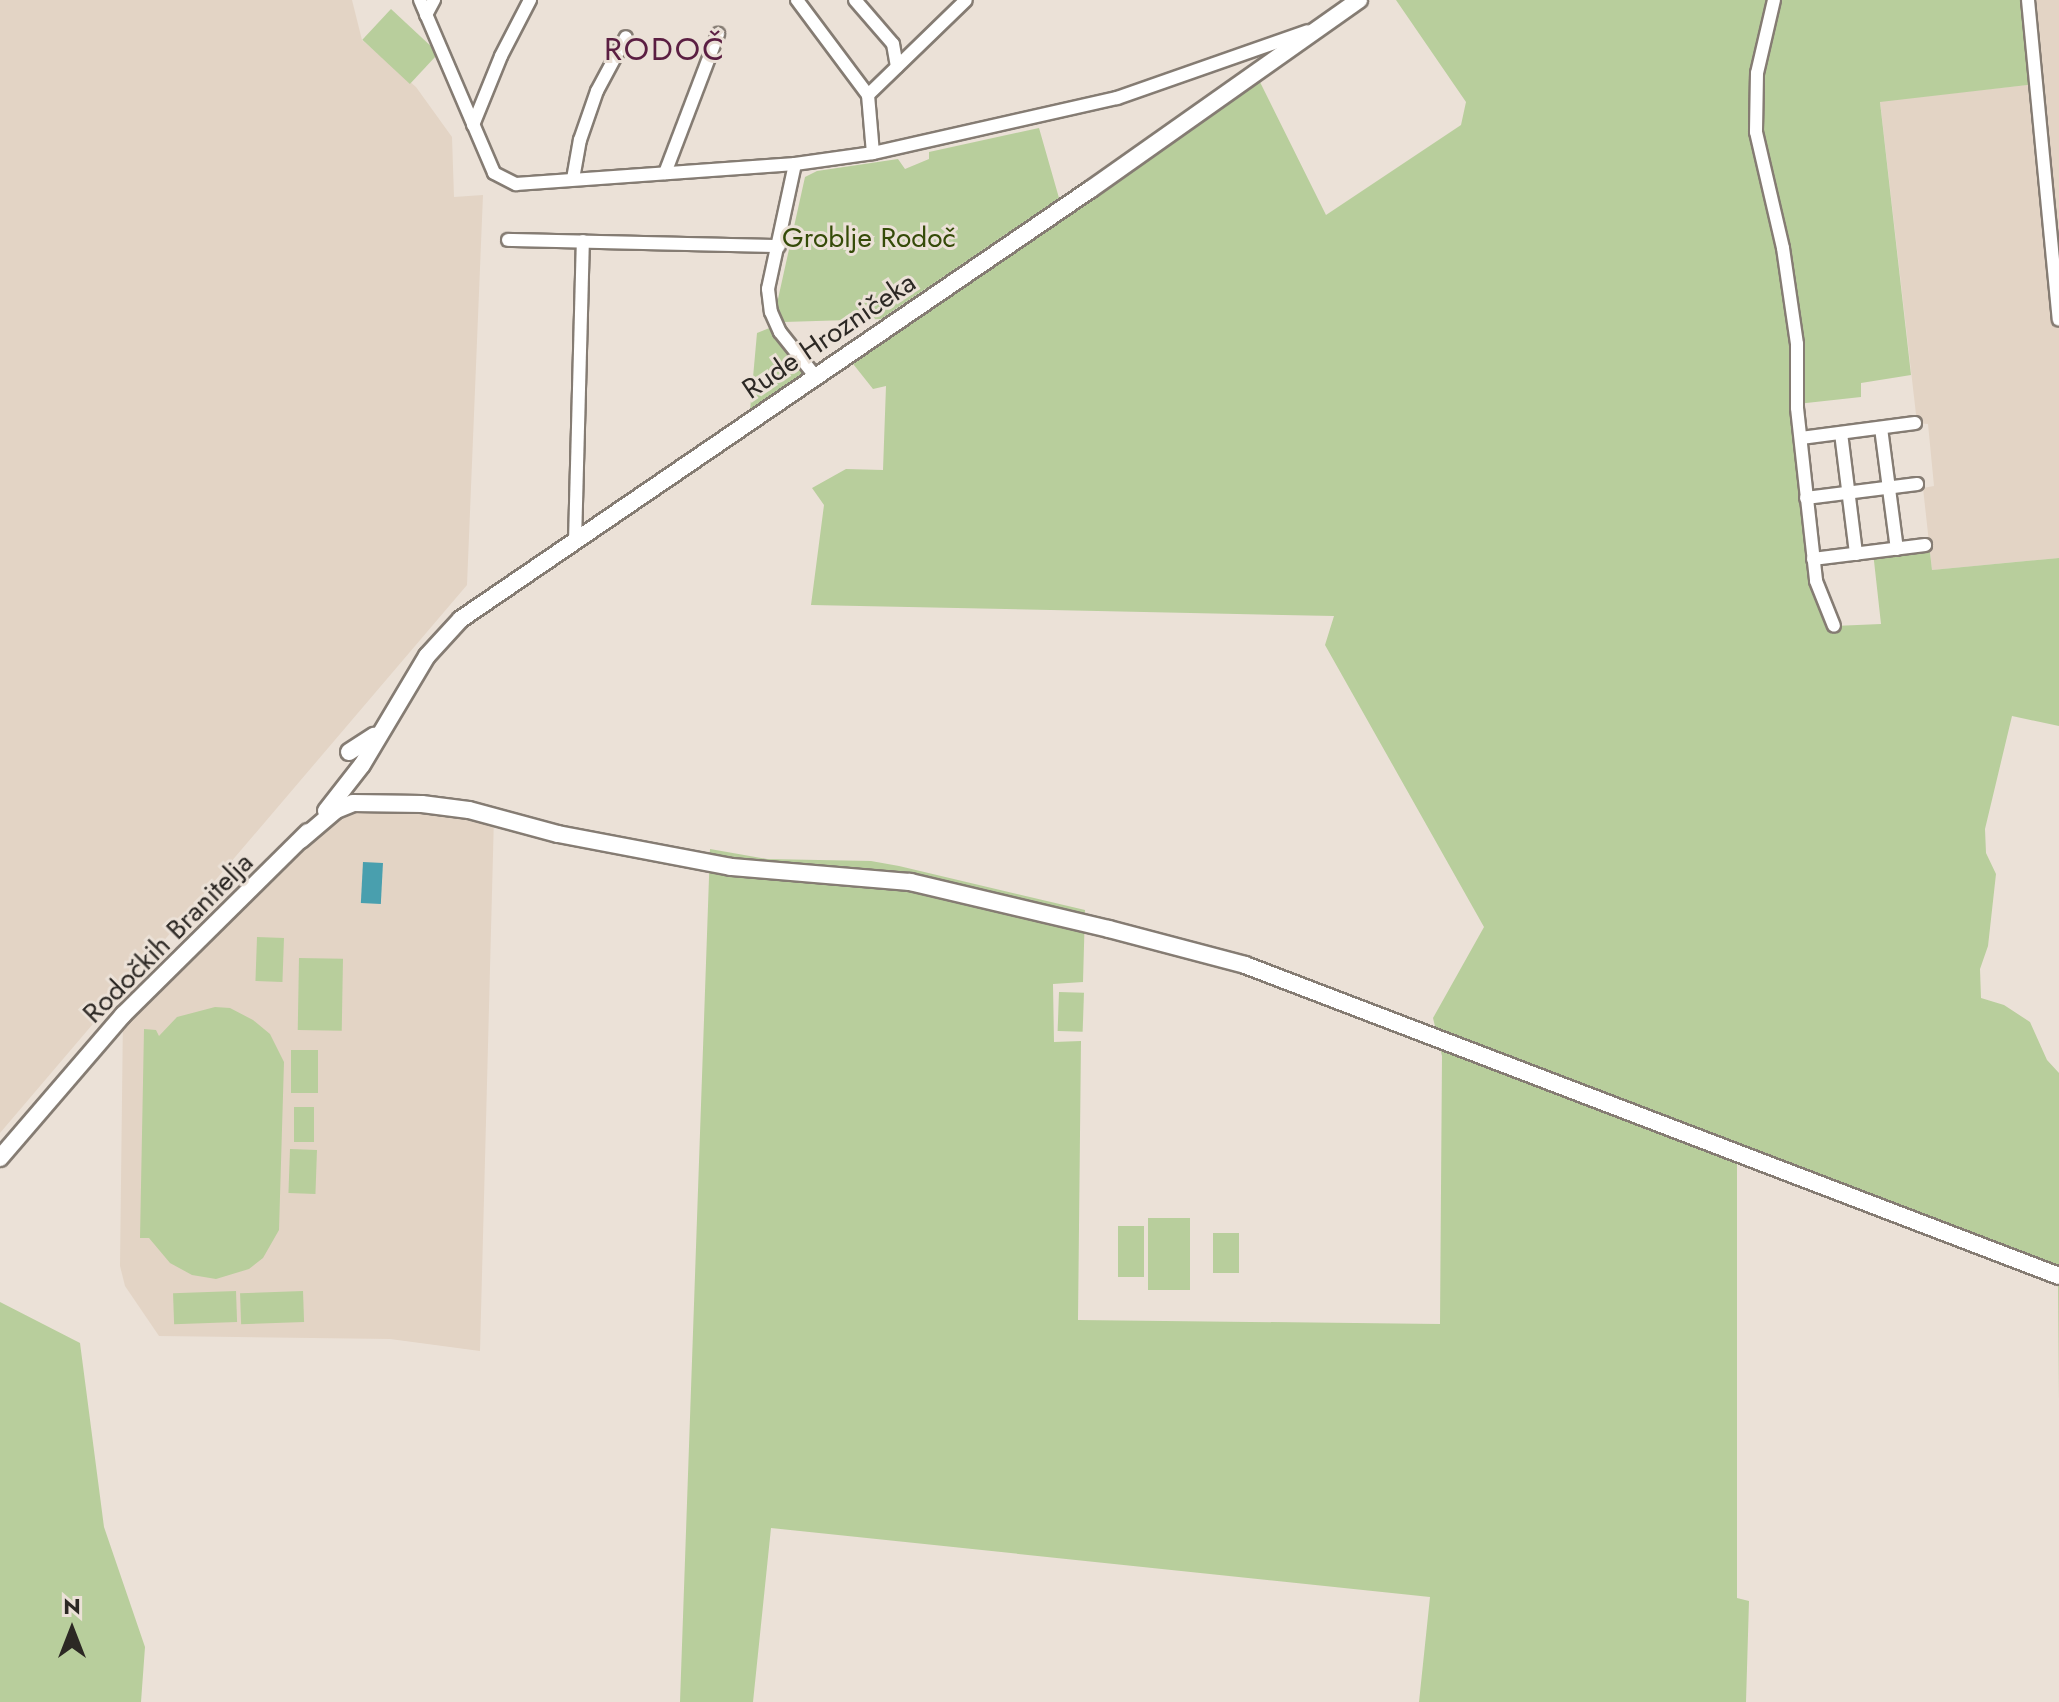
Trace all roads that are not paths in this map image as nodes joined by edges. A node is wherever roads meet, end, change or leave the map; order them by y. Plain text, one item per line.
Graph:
1 (420, 0) edge
2 (434, 0) edge
3 (530, 0) edge
4 (797, 0) edge
5 (855, 0) edge
6 (966, 0) edge
7 (1359, 0) edge
8 (1774, 0) edge
9 (2028, 0) edge
10 (426, 15) junction
11 (1316, 28) junction
12 (718, 34) dead end
13 (626, 37) dead end
14 (897, 67) junction
15 (868, 95) junction
16 (473, 125) junction
17 (873, 153) junction
18 (795, 164) junction
19 (665, 173) junction
20 (573, 179) junction
21 (508, 240) dead end
22 (583, 241) junction
23 (779, 246) junction
24 (2059, 320) edge
25 (815, 376) junction
26 (1915, 423) dead end
27 (1881, 428) junction
28 (1841, 433) junction
29 (1801, 438) junction
30 (1917, 484) dead end
31 (1888, 488) junction
32 (1848, 492) junction
33 (1806, 498) junction
34 (575, 542) junction
35 (1925, 545) dead end
36 (1897, 549) junction
37 (1856, 554) junction
38 (1813, 559) junction
39 (1834, 626) dead end
40 (386, 723) junction
41 (349, 752) dead end
42 (369, 753) joint
43 (351, 780) junction
44 (365, 802) junction
45 (396, 803) junction
46 (301, 840) junction
47 (0, 1158) edge
48 (2059, 1276) edge

1 - 10 street
2 - 10 street
3 - 16 street
4 - 15 street
5 - 14 street
6 - 14 street
7 - 11 street, Rude Hrozničeka
8 - 29 street
9 - 24 street
10 - 16 street
11 - 17 street
11 - 25 street, Rude Hrozničeka
12 - 19 street
13 - 20 street
14 - 15 street
15 - 17 street
16 - 20 street
17 - 18 street
18 - 19 street
18 - 23 street
19 - 20 street
21 - 22 street
22 - 23 street
22 - 34 street
23 - 25 street
25 - 34 street, Rude Hrozničeka
26 - 27 street
27 - 28 street
27 - 31 street
28 - 29 street
28 - 32 street
29 - 33 street
30 - 31 street
31 - 32 street
31 - 36 street
32 - 33 street
32 - 37 street
33 - 38 street
34 - 40 street, Rude Hrozničeka
35 - 36 street
36 - 37 street
37 - 38 street
38 - 39 street
40 - 41 street
40 - 42 street, Rude Hrozničeka
42 - 43 street, Rodočkih Branitelja
43 - 44 street
43 - 45 street
43 - 46 street, Rodočkih Branitelja
44 - 45 street
44 - 46 street
45 - 48 street
46 - 47 street, Rodočkih Branitelja

